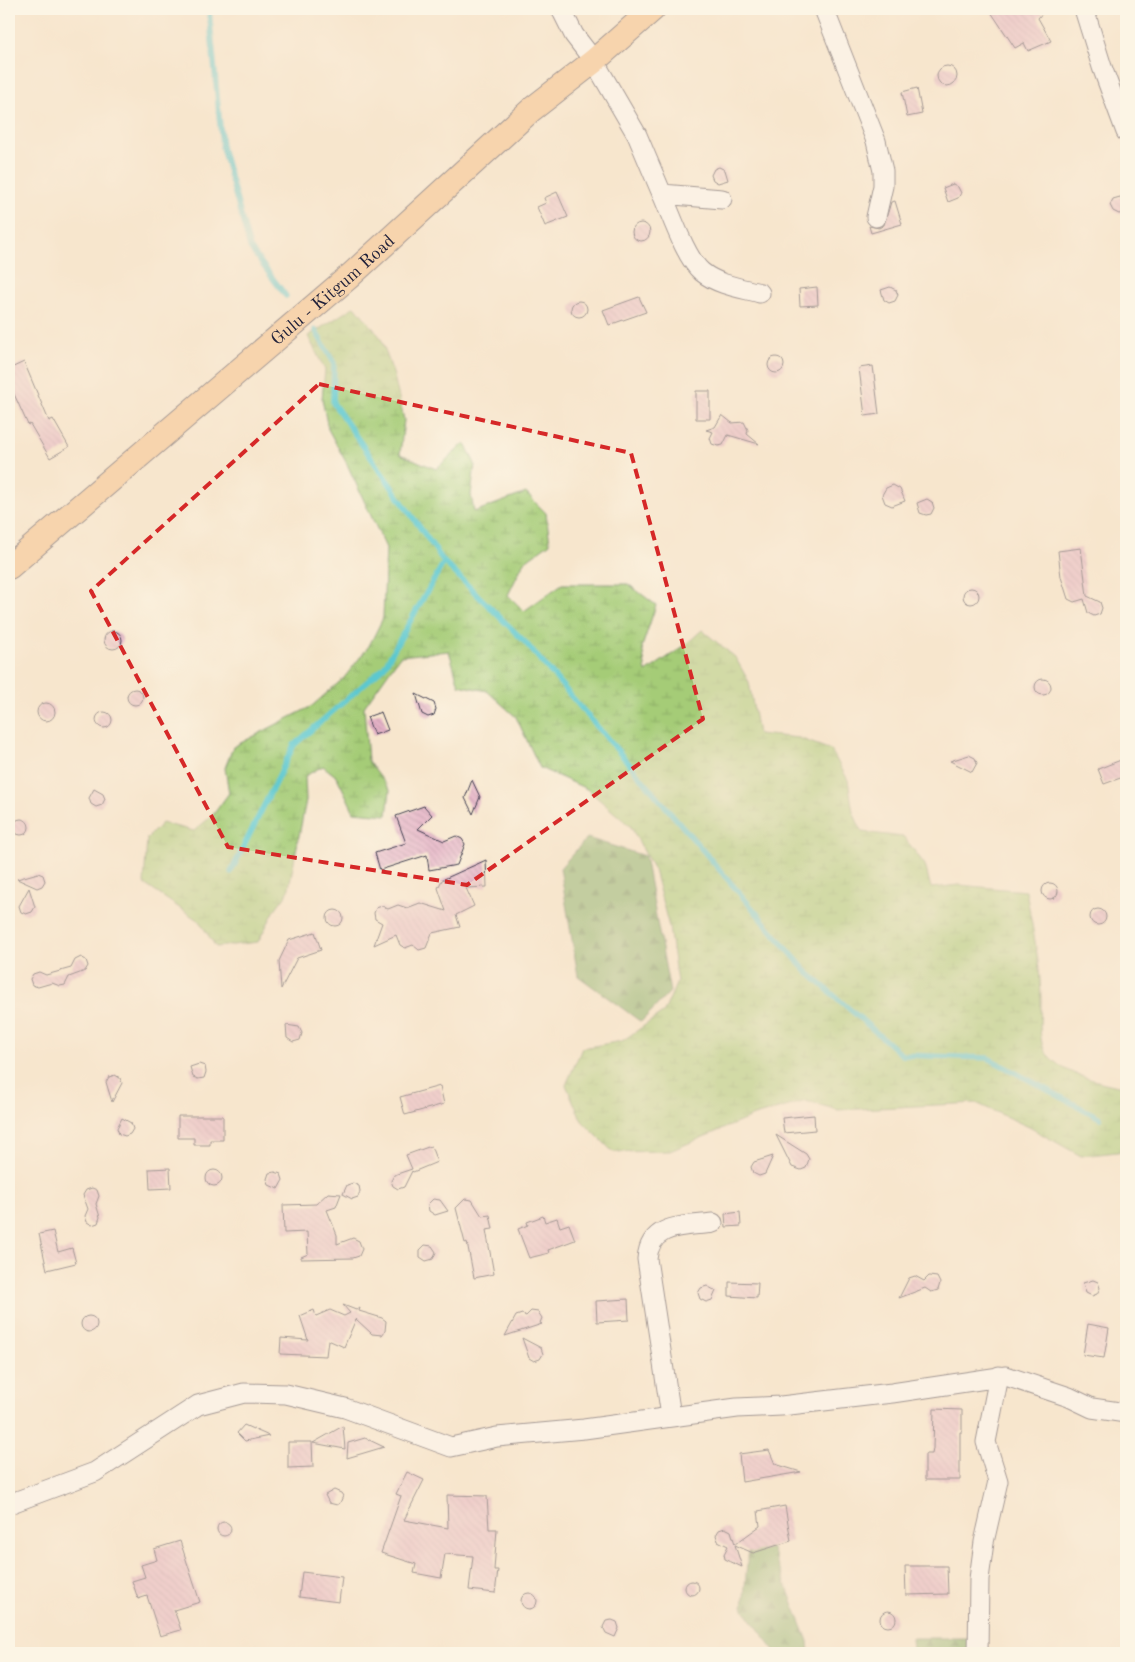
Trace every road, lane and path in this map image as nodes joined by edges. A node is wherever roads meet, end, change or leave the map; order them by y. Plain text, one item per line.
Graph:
1 (561, 9) edge
2 (653, 9) edge
3 (824, 9) edge
4 (1084, 9) edge
5 (594, 61) junction
6 (1126, 132) edge
7 (662, 194) junction
8 (722, 199) dead end
9 (876, 217) dead end
10 (760, 293) dead end
11 (9, 567) edge
12 (713, 1223) dead end
13 (999, 1376) junction
14 (1126, 1413) edge
15 (672, 1416) junction
16 (9, 1504) edge
17 (978, 1653) edge

1 - 5 street
2 - 5 main road, Gulu - Kitgum Road
3 - 9 street
4 - 6 street
5 - 7 street
5 - 11 main road, Gulu - Kitgum Road
7 - 8 street
7 - 10 street
12 - 15 street
13 - 14 street
13 - 15 street
13 - 17 street
15 - 16 street

